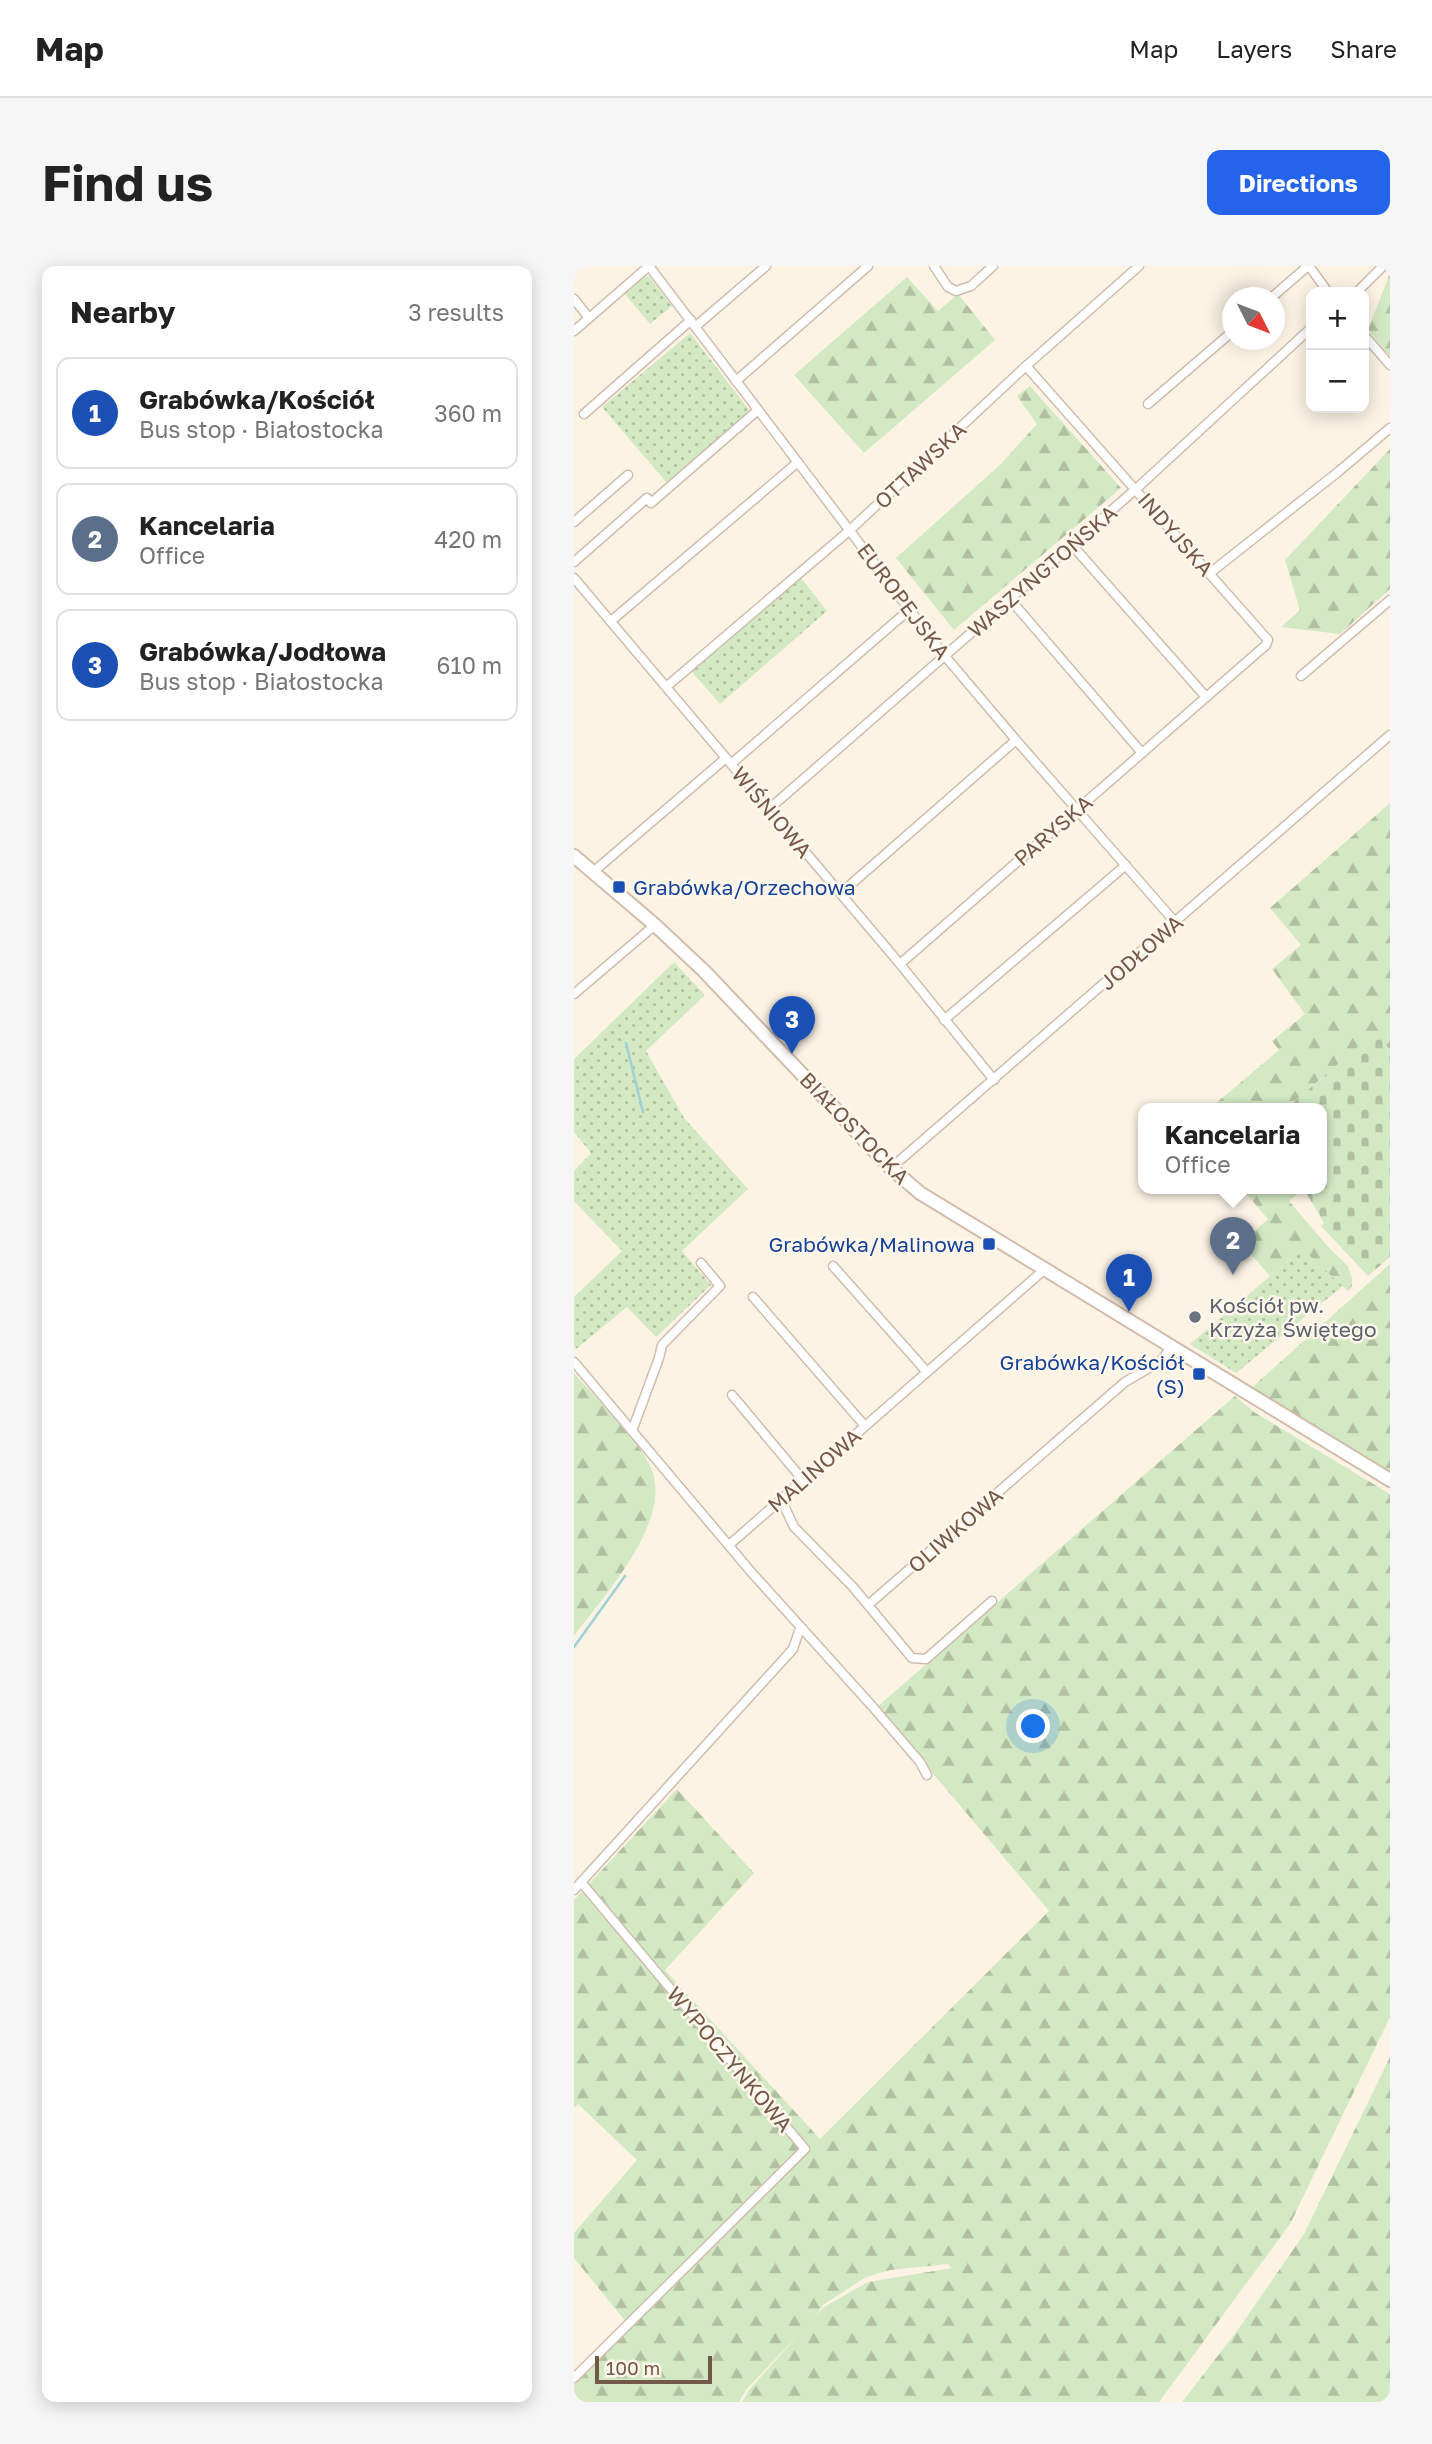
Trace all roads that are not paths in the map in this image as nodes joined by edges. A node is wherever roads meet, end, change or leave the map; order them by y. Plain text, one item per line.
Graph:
1 (649, 266) edge
2 (766, 266) edge
3 (868, 266) edge
4 (934, 266) edge
5 (993, 266) edge
6 (1139, 266) edge
7 (1308, 266) edge
8 (1384, 266) edge
9 (1284, 287) edge
10 (1324, 287) edge
11 (1362, 287) edge
12 (574, 299) edge
13 (589, 318) junction
14 (694, 323) junction
15 (574, 331) edge
16 (1306, 333) edge
17 (1222, 340) edge
18 (1369, 341) edge
19 (1390, 365) edge
20 (1026, 366) junction
21 (736, 381) junction
22 (1148, 404) dead end
23 (758, 410) junction
24 (584, 414) dead end
25 (1390, 428) edge
26 (798, 462) junction
27 (628, 475) dead end
28 (1136, 489) junction
29 (574, 522) edge
30 (850, 530) junction
31 (1072, 545) junction
32 (574, 562) edge
33 (1210, 573) junction
34 (574, 578) edge
35 (1009, 598) junction
36 (1390, 600) edge
37 (910, 609) junction
38 (611, 621) junction
39 (944, 655) junction
40 (1301, 676) dead end
41 (666, 687) junction
42 (1206, 697) junction
43 (1390, 734) edge
44 (1016, 740) junction
45 (1142, 753) junction
46 (729, 761) junction
47 (769, 809) junction
48 (1077, 810) junction
49 (575, 860) edge
50 (1126, 866) junction
51 (593, 872) junction
52 (841, 893) junction
53 (1175, 922) junction
54 (655, 925) junction
55 (900, 964) junction
56 (574, 994) edge
57 (944, 1020) junction
58 (994, 1080) junction
59 (891, 1168) junction
60 (701, 1264) dead end
61 (833, 1266) dead end
62 (1045, 1269) junction
63 (753, 1297) dead end
64 (1171, 1347) junction
65 (574, 1362) edge
66 (927, 1372) junction
67 (732, 1395) dead end
68 (865, 1426) junction
69 (632, 1430) junction
70 (803, 1480) junction
71 (1390, 1480) edge
72 (781, 1499) junction
73 (729, 1545) junction
74 (992, 1601) dead end
75 (868, 1605) junction
76 (800, 1628) junction
77 (927, 1775) dead end
78 (581, 1882) junction
79 (574, 1890) edge
80 (574, 2378) edge

1 - 13 street
1 - 14 street, EUROPEJSKA
2 - 14 street
3 - 21 street
4 - 5 street
6 - 20 street, OTTAWSKA
7 - 9 street
7 - 10 street
8 - 11 street
12 - 13 street
13 - 15 street
14 - 21 street, EUROPEJSKA
14 - 24 street
16 - 28 street, WASZYNGTOŃSKA
17 - 22 street
18 - 19 street
20 - 28 street, INDYJSKA
20 - 30 street, OTTAWSKA
21 - 23 street, EUROPEJSKA
23 - 26 street, EUROPEJSKA
23 - 32 street
25 - 33 street
26 - 30 street, EUROPEJSKA
26 - 38 street
27 - 29 street
28 - 31 street, WASZYNGTOŃSKA
28 - 33 street, INDYJSKA
30 - 37 street, EUROPEJSKA
30 - 41 street, OTTAWSKA
31 - 35 street, WASZYNGTOŃSKA
31 - 42 street
33 - 42 street, INDYJSKA
34 - 38 street, WIŚNIOWA
35 - 39 street, WASZYNGTOŃSKA
35 - 45 street
36 - 40 street
37 - 39 street, EUROPEJSKA
37 - 46 street
38 - 41 street, WIŚNIOWA
39 - 44 street, EUROPEJSKA
39 - 47 street, WASZYNGTOŃSKA
41 - 46 street, WIŚNIOWA
42 - 45 street, PARYSKA
43 - 53 street, JODŁOWA
44 - 48 street, EUROPEJSKA
44 - 52 street
45 - 48 street, PARYSKA
46 - 47 street, WIŚNIOWA
46 - 51 street
47 - 52 street, WIŚNIOWA
48 - 50 street, EUROPEJSKA
48 - 55 street, PARYSKA
49 - 51 street, BIAŁOSTOCKA
50 - 53 street, EUROPEJSKA
50 - 57 street
51 - 54 street, BIAŁOSTOCKA
52 - 55 street, WIŚNIOWA
53 - 58 street, JODŁOWA
54 - 56 street
54 - 59 street, BIAŁOSTOCKA
55 - 57 street, WIŚNIOWA
57 - 58 street, WIŚNIOWA
58 - 59 street, JODŁOWA
59 - 62 street, BIAŁOSTOCKA
60 - 69 street
61 - 66 street
62 - 64 street, BIAŁOSTOCKA
62 - 66 street, MALINOWA
63 - 68 street
64 - 71 street, BIAŁOSTOCKA
64 - 75 street, OLIWKOWA
65 - 69 street
66 - 68 street, MALINOWA
67 - 70 street
68 - 70 street, MALINOWA
69 - 73 street
70 - 72 street, MALINOWA
72 - 73 street, MALINOWA
72 - 75 street
73 - 76 street
74 - 75 street
76 - 77 street
76 - 78 street
78 - 79 street
78 - 80 street, WYPOCZYNKOWA

